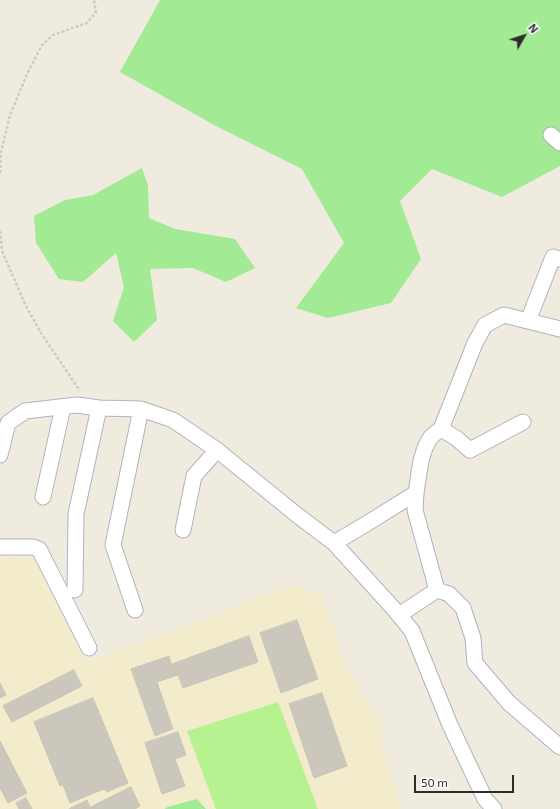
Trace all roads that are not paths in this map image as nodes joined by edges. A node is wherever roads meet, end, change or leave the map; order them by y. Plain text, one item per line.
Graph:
1 (560, 259) edge
2 (528, 320) junction
3 (560, 329) edge
4 (63, 407) junction
5 (95, 407) junction
6 (141, 409) junction
7 (523, 422) dead end
8 (441, 429) junction
9 (218, 450) junction
10 (0, 455) edge
11 (416, 493) junction
12 (43, 497) dead end
13 (183, 530) dead end
14 (334, 542) junction
15 (0, 547) edge
16 (75, 590) dead end
17 (437, 590) junction
18 (135, 610) dead end
19 (399, 615) junction
20 (89, 648) dead end
21 (560, 747) edge
22 (494, 809) edge

1 - 2 street
2 - 3 street
2 - 8 street
4 - 5 street
4 - 10 street
4 - 12 street
5 - 6 street
5 - 16 street
6 - 9 street
6 - 18 street
7 - 8 street
8 - 11 street
9 - 13 street
9 - 14 street
11 - 14 street
11 - 17 street
14 - 19 street
15 - 20 street
17 - 19 street
17 - 21 street
19 - 22 street

